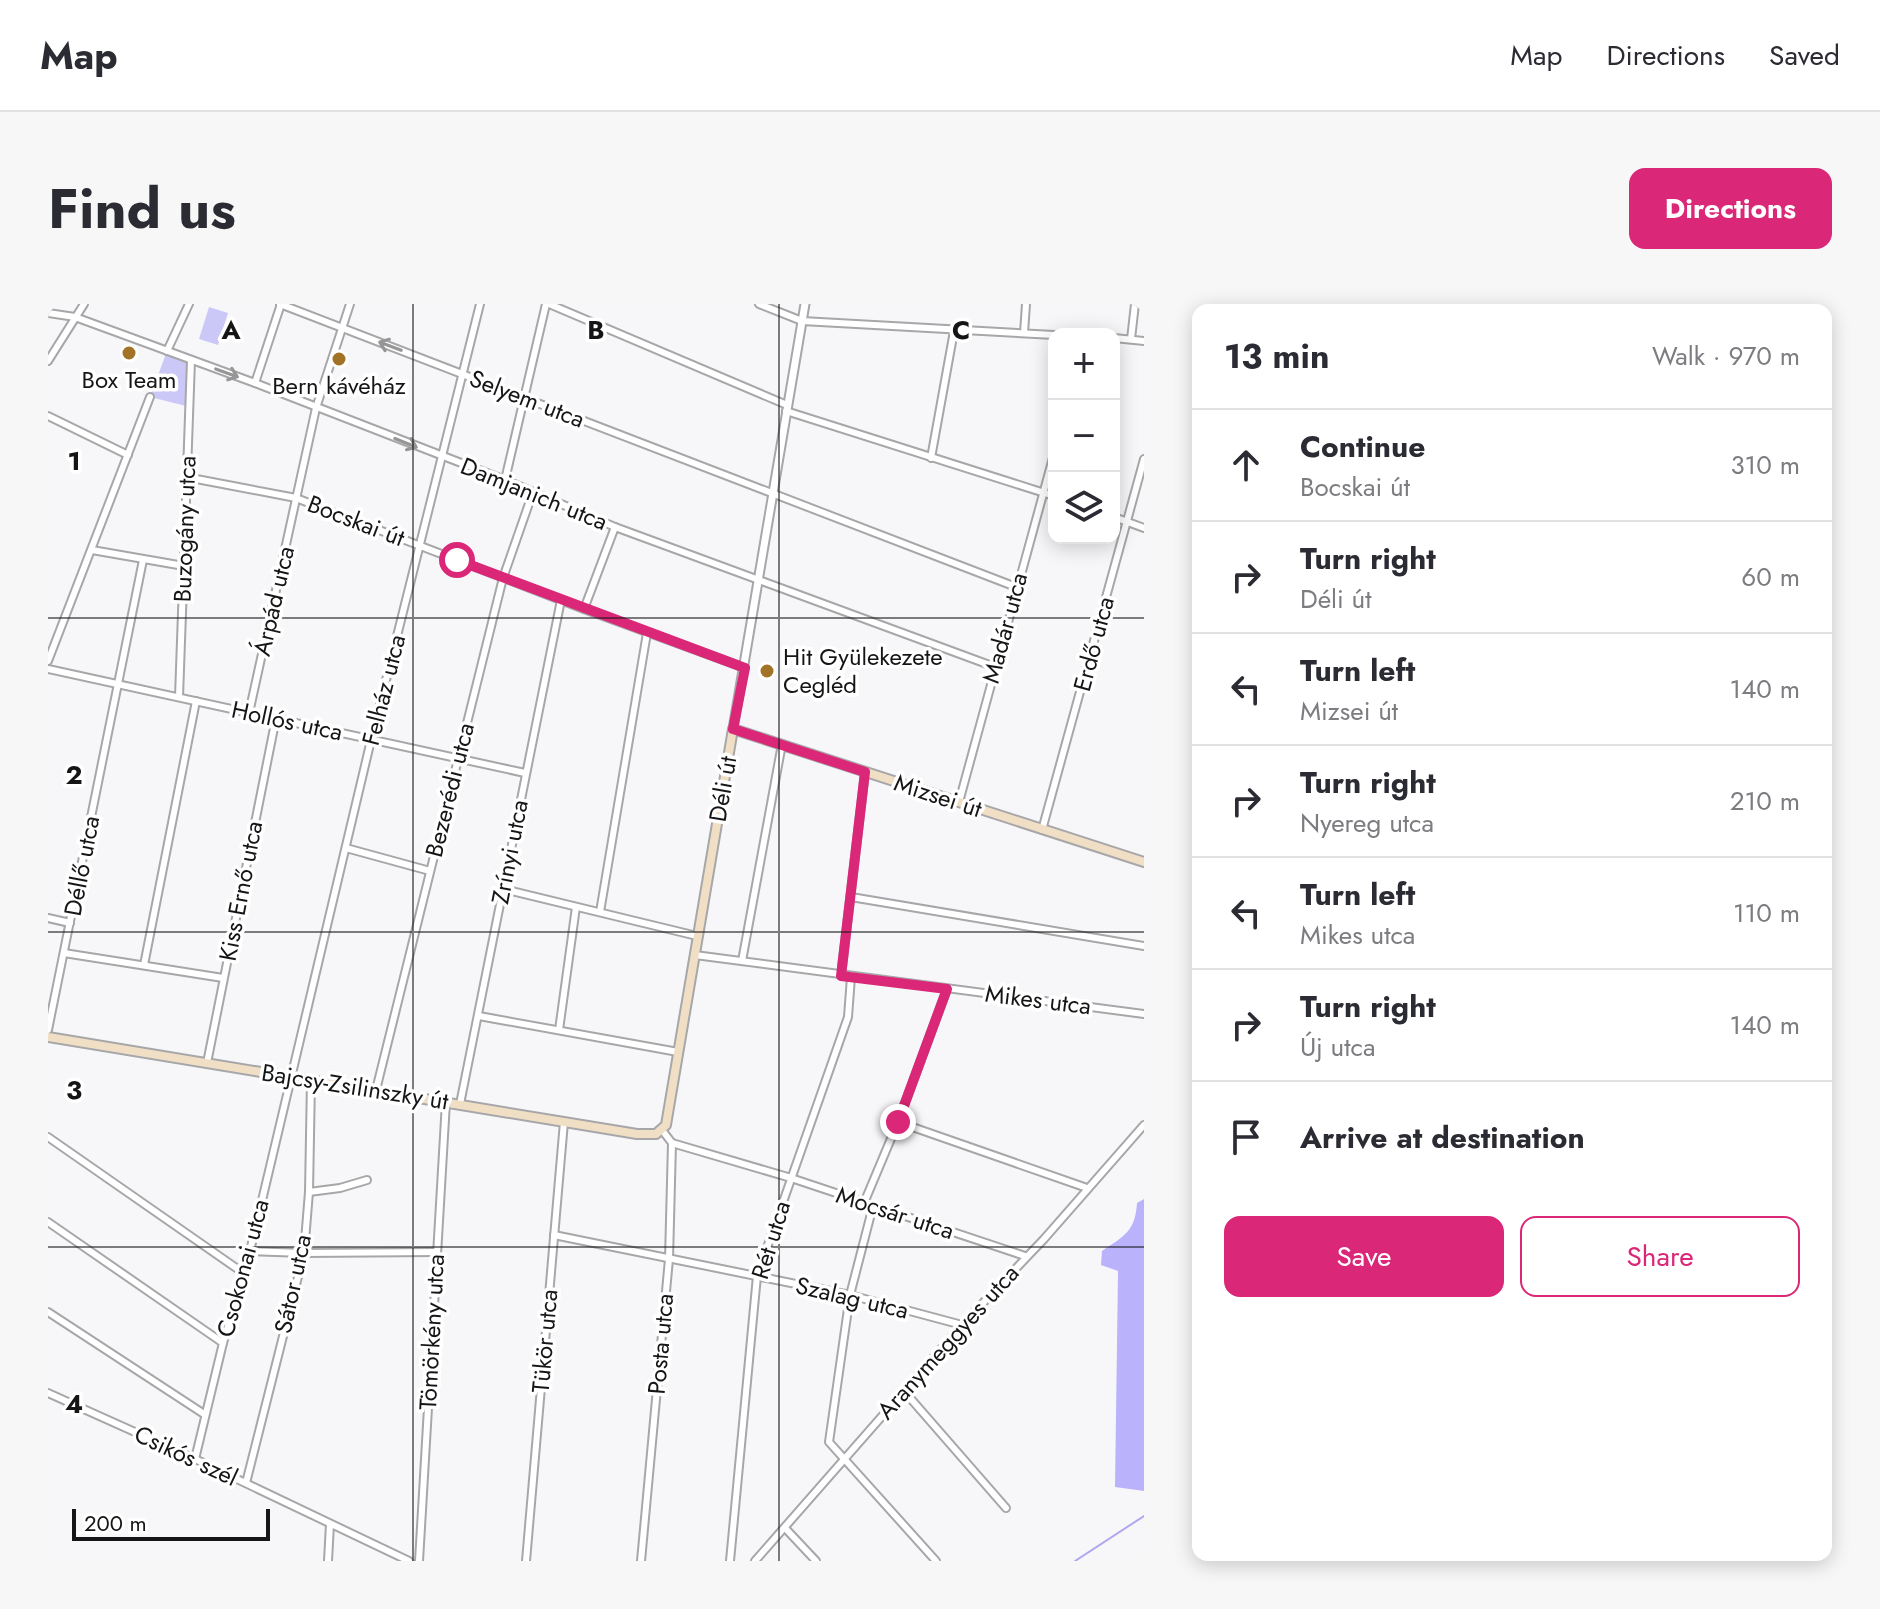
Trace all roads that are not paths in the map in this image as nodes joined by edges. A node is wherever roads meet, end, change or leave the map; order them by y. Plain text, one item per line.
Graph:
1 (84, 304) edge
2 (189, 304) edge
3 (281, 304) edge
4 (350, 304) edge
5 (480, 304) edge
6 (548, 304) edge
7 (759, 304) edge
8 (805, 304) edge
9 (1026, 304) edge
10 (1135, 304) edge
11 (48, 313) edge
12 (75, 317) junction
13 (802, 321) junction
14 (341, 328) junction
15 (954, 331) junction
16 (1024, 333) junction
17 (1048, 335) edge
18 (1120, 338) edge
19 (1131, 339) junction
20 (1144, 341) edge
21 (167, 351) junction
22 (191, 360) junction
23 (48, 361) edge
24 (463, 374) junction
25 (255, 383) junction
26 (150, 397) dead end
27 (525, 398) junction
28 (316, 408) junction
29 (787, 408) junction
30 (48, 416) edge
31 (128, 455) junction
32 (442, 457) junction
33 (931, 458) junction
34 (1144, 459) edge
35 (1049, 472) edge
36 (186, 477) junction
37 (505, 480) junction
38 (533, 492) junction
39 (1044, 492) junction
40 (1048, 494) edge
41 (773, 495) junction
42 (296, 498) junction
43 (1120, 519) edge
44 (1128, 522) junction
45 (615, 527) junction
46 (1144, 528) edge
47 (419, 546) junction
48 (92, 550) junction
49 (143, 560) junction
50 (184, 566) junction
51 (503, 578) junction
52 (758, 580) junction
53 (1016, 587) junction
54 (561, 600) junction
55 (584, 609) junction
56 (647, 633) junction
57 (48, 661) edge
58 (995, 667) junction
59 (745, 668) junction
60 (48, 669) edge
61 (118, 685) junction
62 (179, 697) junction
63 (196, 701) junction
64 (249, 713) junction
65 (276, 718) junction
66 (733, 729) junction
67 (371, 740) junction
68 (782, 744) junction
69 (457, 758) junction
70 (865, 772) junction
71 (525, 773) junction
72 (959, 802) junction
73 (1042, 830) junction
74 (346, 848) junction
75 (1144, 862) edge
76 (430, 871) junction
77 (503, 889) junction
78 (851, 897) junction
79 (576, 907) junction
80 (600, 912) junction
81 (48, 918) edge
82 (70, 923) junction
83 (697, 936) junction
84 (1144, 946) edge
85 (64, 953) junction
86 (695, 955) junction
87 (742, 961) junction
88 (144, 965) junction
89 (841, 976) junction
90 (851, 977) junction
91 (223, 978) junction
92 (947, 989) junction
93 (1144, 1014) edge
94 (479, 1016) junction
95 (48, 1030) edge
96 (559, 1030) junction
97 (48, 1037) edge
98 (678, 1052) junction
99 (207, 1063) junction
100 (289, 1076) junction
101 (311, 1080) junction
102 (376, 1090) junction
103 (446, 1102) junction
104 (460, 1104) junction
105 (564, 1122) junction
106 (898, 1122) junction
107 (1144, 1125) edge
108 (662, 1130) junction
109 (48, 1137) edge
110 (672, 1143) junction
111 (791, 1178) junction
112 (367, 1180) dead end
113 (1087, 1188) junction
114 (309, 1192) junction
115 (864, 1203) junction
116 (873, 1206) junction
117 (48, 1222) edge
118 (554, 1235) junction
119 (250, 1251) junction
120 (437, 1252) junction
121 (304, 1253) junction
122 (1025, 1256) junction
123 (669, 1259) junction
124 (242, 1272) junction
125 (757, 1276) junction
126 (850, 1295) junction
127 (48, 1312) edge
128 (962, 1325) junction
129 (223, 1343) junction
130 (904, 1391) junction
131 (48, 1393) edge
132 (204, 1414) junction
133 (843, 1458) junction
134 (195, 1459) junction
135 (246, 1483) junction
136 (1006, 1508) dead end
137 (330, 1524) junction
138 (785, 1528) junction
139 (328, 1561) edge
140 (409, 1561) edge
141 (419, 1561) edge
142 (526, 1561) edge
143 (641, 1561) edge
144 (730, 1561) edge
145 (755, 1561) edge
146 (816, 1561) edge
147 (936, 1561) edge

1 - 12 street
2 - 21 street
3 - 14 street, Selyem utca
3 - 25 street
4 - 14 street, Árpád utca
5 - 24 street, Felház utca
6 - 27 street
6 - 29 street
7 - 13 street
8 - 13 street, Déli út
9 - 16 street
10 - 19 street
11 - 12 street, Damjanich utca
12 - 21 street, Damjanich utca
12 - 23 street
13 - 15 street
13 - 29 street, Déli út
24 -> 14 street, Selyem utca
14 - 28 street, Árpád utca
15 - 16 street
15 - 33 street
16 - 17 street
18 - 19 street
19 - 20 street
21 - 22 street, Damjanich utca
22 -> 25 street, Damjanich utca
22 - 36 street, Buzogány utca
24 - 27 street, Selyem utca
24 - 32 street, Felház utca
25 - 28 street, Damjanich utca
26 - 31 street
27 - 37 street
27 - 41 street, Selyem utca
28 -> 32 street, Damjanich utca
28 - 42 street, Árpád utca
29 - 33 street
29 - 41 street, Déli út
30 - 31 street
31 - 48 street
32 - 37 street, Damjanich utca
32 - 47 street, Felház utca
33 - 39 street
34 - 44 street, Erdő utca
35 - 39 street, Madár utca
36 - 42 street, Bocskai út
36 - 50 street, Buzogány utca
37 - 38 street, Damjanich utca
38 - 45 street, Damjanich utca
38 - 51 street, Bezerédi utca
39 - 40 street
39 - 53 street, Madár utca
41 - 52 street, Déli út
41 - 53 street, Selyem utca
42 - 47 street, Bocskai út
42 - 64 street, Árpád utca
43 - 44 street
44 - 46 street
44 - 73 street, Erdő utca
45 - 52 street, Damjanich utca
45 - 55 street
47 - 51 street, Bocskai út
47 - 67 street, Felház utca
48 - 49 street
48 - 57 street
49 - 50 street
49 - 61 street, Déllő utca
50 - 62 street, Buzogány utca
51 - 54 street, Bocskai út
51 - 69 street, Bezerédi utca
52 - 58 street, Damjanich utca
52 - 59 street, Déli út
53 - 58 street, Madár utca
54 - 55 street, Bocskai út
54 - 71 street, Zrínyi utca
55 - 56 street, Bocskai út
56 - 59 street, Bocskai út
56 - 80 street
58 - 72 street, Madár utca
59 - 66 street, Déli út
60 - 61 street, Hollós utca
61 - 62 street, Hollós utca
61 - 82 street, Déllő utca
62 - 63 street, Hollós utca
63 - 64 street, Hollós utca
63 - 88 street
64 - 65 street, Hollós utca
65 - 67 street, Hollós utca
65 - 91 street, Kiss Ernő utca
66 - 68 main road, Mizsei út
66 - 83 main road, Déli út
67 - 69 street, Hollós utca
67 - 74 street, Felház utca
68 - 70 main road, Mizsei út
68 - 87 street
69 - 71 street, Hollós utca
69 - 76 street, Bezerédi utca
70 - 72 main road, Mizsei út
70 - 78 street
71 - 77 street, Zrínyi utca
72 - 73 main road, Mizsei út
73 - 75 main road, Mizsei út
74 - 76 street
74 - 100 street, Felház utca
76 - 102 street, Bezerédi utca
77 - 79 street
77 - 94 street, Zrínyi utca
78 - 84 street
78 - 89 street
79 - 80 street
79 - 96 street
80 - 83 street
81 - 82 street
82 - 85 street, Déllő utca
83 - 86 main road, Déli út
85 - 88 street
85 - 95 street, Déllő utca
86 - 87 street, Mikes utca
86 - 98 main road, Déli út
87 - 89 street, Mikes utca
88 - 91 street
89 - 90 street, Mikes utca
90 - 92 street, Mikes utca
90 - 111 street, Rét utca
91 - 99 street, Kiss Ernő utca
92 - 93 street, Mikes utca
92 - 106 street
94 - 96 street
94 - 104 street, Zrínyi utca
96 - 98 street
97 - 99 main road, Bajcsy-Zsilinszky út
98 - 108 main road, Déli út
99 - 100 main road, Bajcsy-Zsilinszky út
100 - 101 main road, Bajcsy-Zsilinszky út
100 - 119 street, Csokonai utca
101 - 102 main road, Bajcsy-Zsilinszky út
101 - 114 street, Sátor utca
102 - 103 main road, Bajcsy-Zsilinszky út
103 - 104 main road, Bajcsy-Zsilinszky út
103 - 120 street, Tömörkény utca
104 - 105 main road, Bajcsy-Zsilinszky út
105 - 108 main road, Bajcsy-Zsilinszky út
105 - 118 street, Tükör utca
106 - 113 street
106 - 115 street
107 - 113 street, Aranymeggyes utca
108 - 110 street
109 - 124 street
110 - 111 street, Mocsár utca
110 - 123 street, Posta utca
111 - 115 street, Mocsár utca
111 - 125 street, Rét utca
112 - 114 street
113 - 122 street, Aranymeggyes utca
114 - 121 street, Sátor utca
115 - 116 street, Mocsár utca
116 - 122 street, Mocsár utca
116 - 126 street
117 - 129 street
118 - 123 street, Szalag utca
118 - 142 street, Tükör utca
119 - 121 street
119 - 124 street, Csokonai utca
120 - 121 street
120 - 141 street, Tömörkény utca
121 - 135 street, Sátor utca
122 - 128 street, Aranymeggyes utca
123 - 125 street, Szalag utca
123 - 143 street, Posta utca
124 - 129 street, Csokonai utca
125 - 126 street, Szalag utca
125 - 144 street, Rét utca
126 - 128 street, Szalag utca
126 - 133 street
127 - 132 street
128 - 130 street, Aranymeggyes utca
129 - 132 street, Csokonai utca
130 - 133 street, Aranymeggyes utca
130 - 136 street
131 - 134 street, Csikós szél
132 - 134 street, Csokonai utca
133 - 138 street, Aranymeggyes utca
133 - 147 street
134 - 135 street, Csikós szél
135 - 137 street, Csikós szél
137 - 139 street
137 - 140 street, Csikós szél
138 - 145 street, Aranymeggyes utca
138 - 146 street

